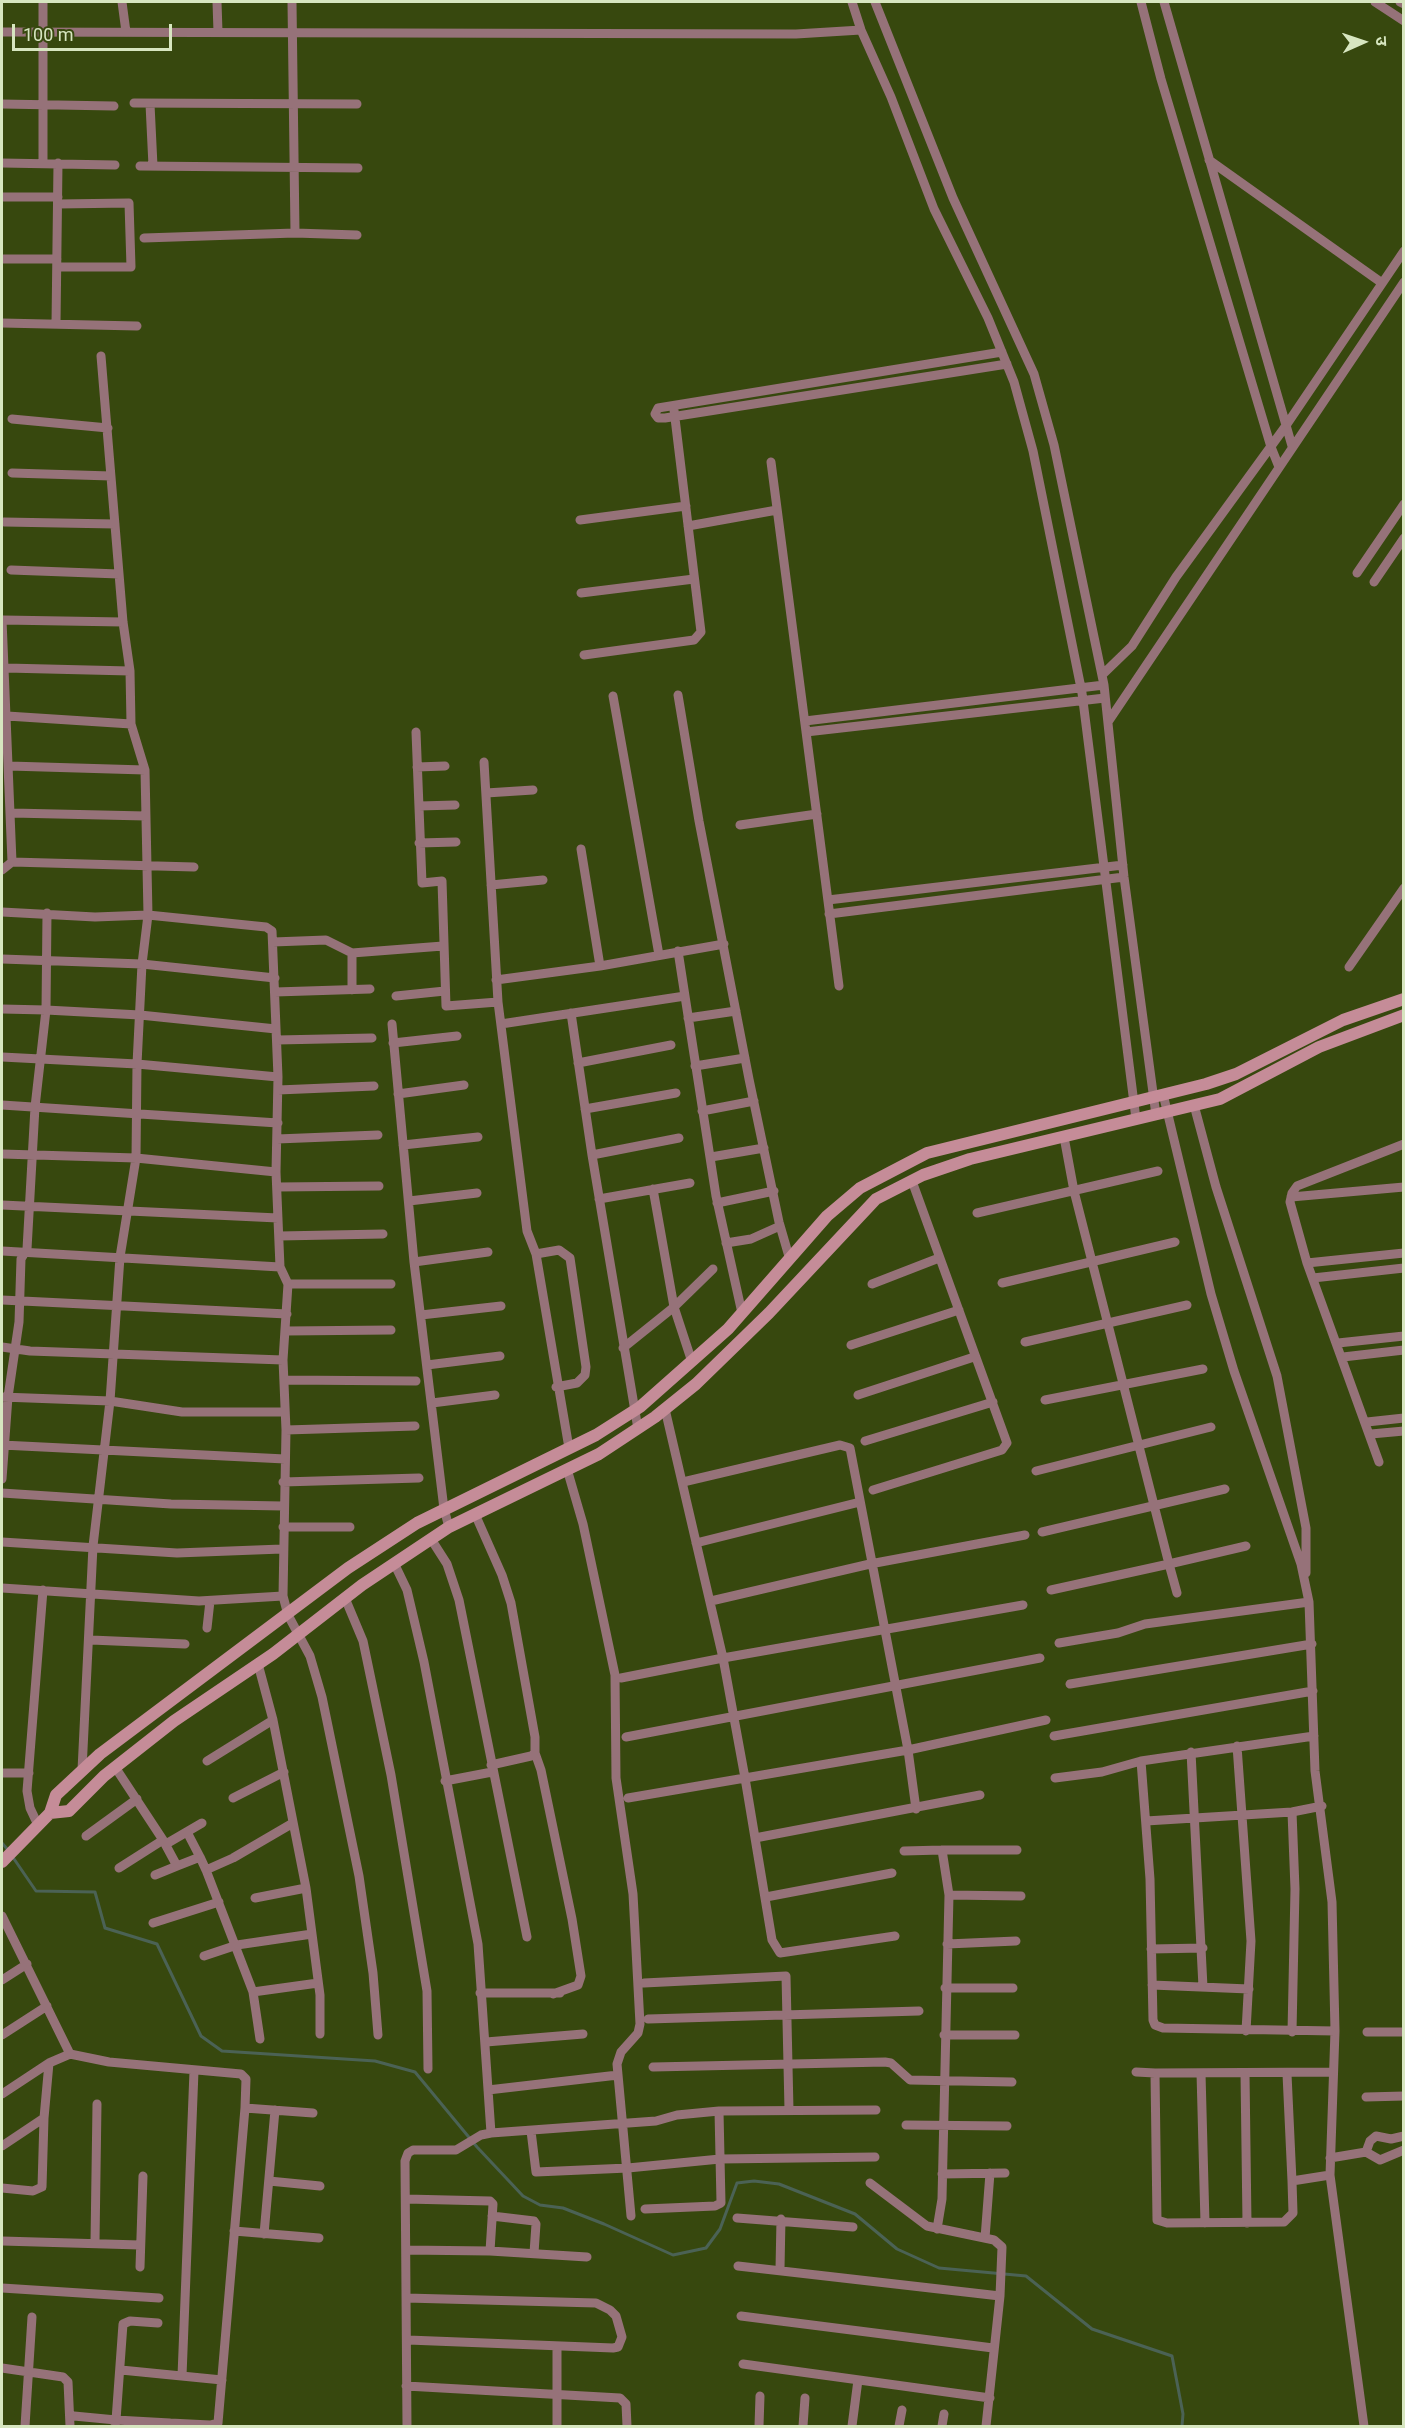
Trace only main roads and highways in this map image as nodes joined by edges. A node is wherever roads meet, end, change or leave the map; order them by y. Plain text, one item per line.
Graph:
1 (1404, 999) edge
2 (1404, 1015) edge
3 (50, 1814) junction
4 (2, 1862) edge

1 - 3 main road
2 - 3 main road
3 - 4 main road

